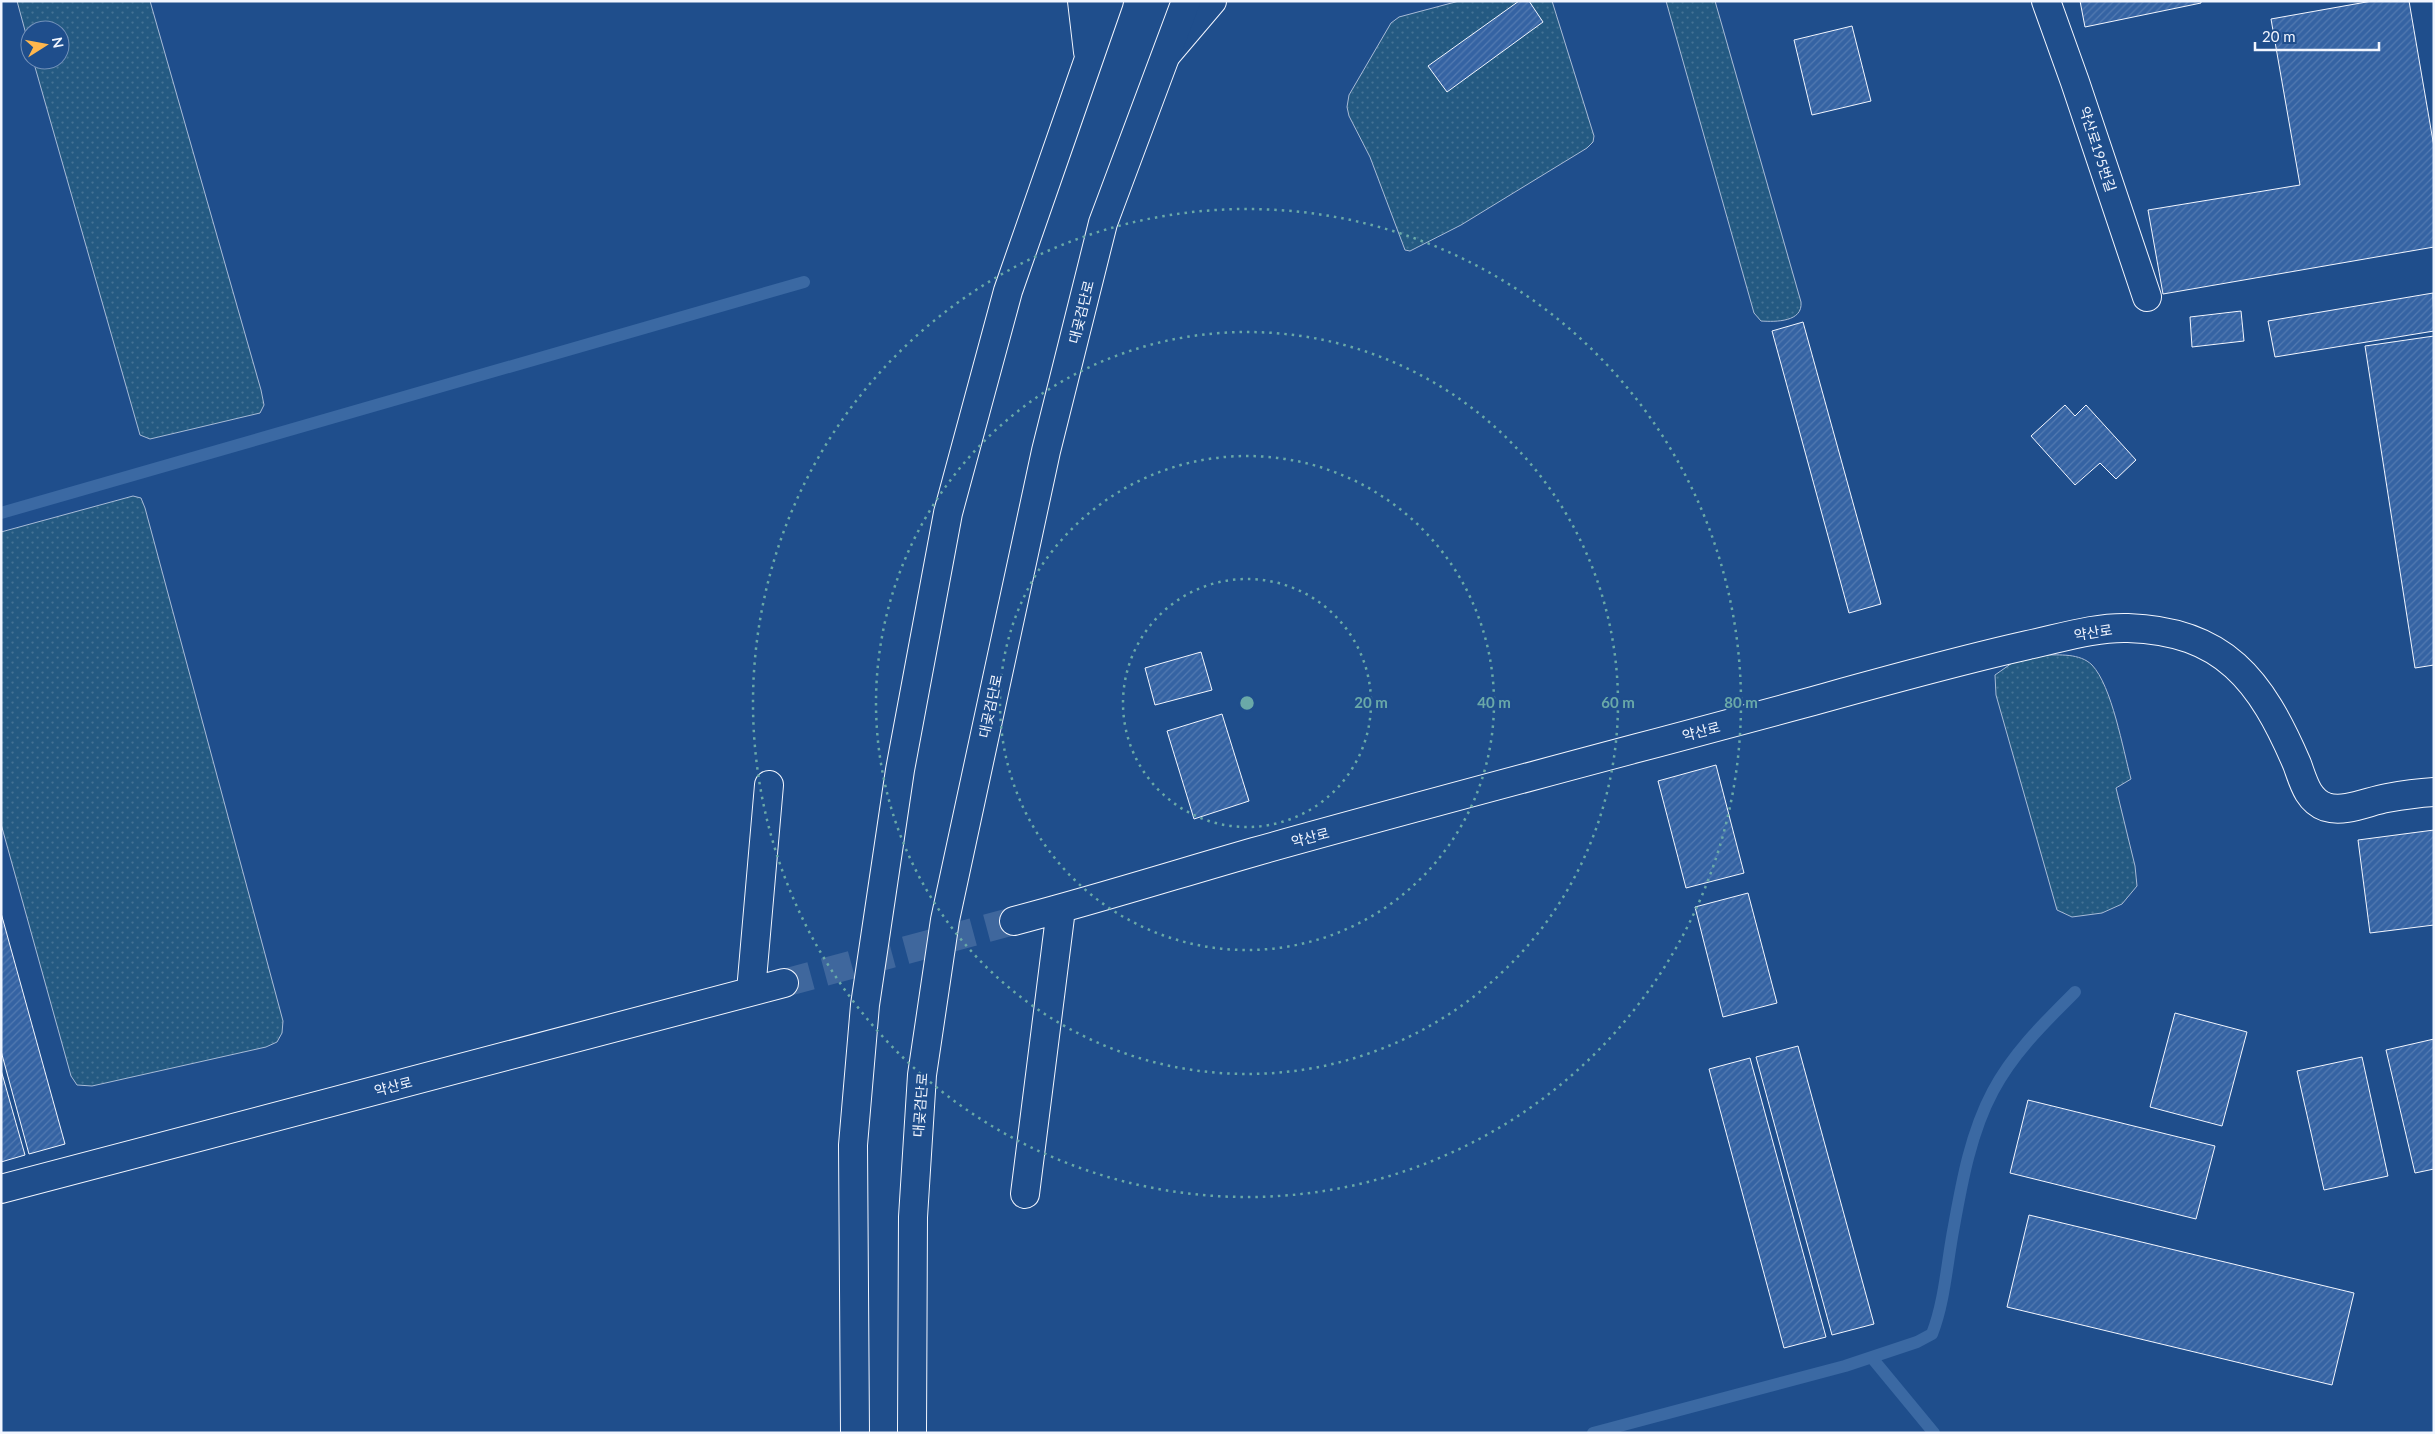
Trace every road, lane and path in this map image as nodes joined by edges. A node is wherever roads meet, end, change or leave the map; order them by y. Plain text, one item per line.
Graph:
1 (1082, 1) edge
2 (1109, 1) edge
3 (1186, 1) edge
4 (1212, 1) edge
5 (2046, 1) edge
6 (1089, 58) junction
7 (1163, 59) junction
8 (2147, 297) dead end
9 (769, 784) dead end
10 (2434, 792) edge
11 (1061, 909) junction
12 (1014, 921) tunnel mouth
13 (784, 983) tunnel mouth
14 (751, 991) junction
15 (1, 1189) edge
16 (1025, 1194) dead end
17 (855, 1433) edge
18 (912, 1433) edge

1 - 6 main road
2 - 6 main road
3 - 7 main road, 대곶검단로
4 - 7 main road
5 - 8 main road, 약산로195번길
6 - 17 main road
7 - 18 main road, 대곶검단로
9 - 14 main road
10 - 11 main road, 약산로
11 - 12 main road, 약산로
11 - 16 main road
13 - 14 main road, 약산로
14 - 15 main road, 약산로

